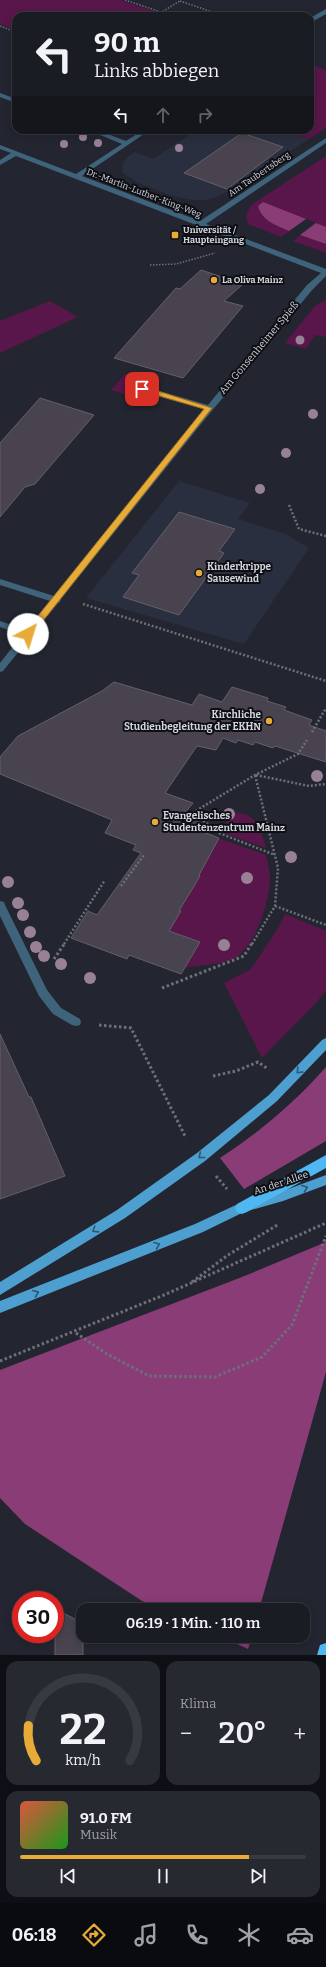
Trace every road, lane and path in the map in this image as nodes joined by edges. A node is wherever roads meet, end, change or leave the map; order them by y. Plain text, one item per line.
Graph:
1 (125, 0) edge
2 (180, 0) edge
3 (326, 11) edge
4 (161, 12) joint
5 (213, 12) edge
6 (314, 19) edge
7 (0, 26) edge
8 (12, 30) edge
9 (0, 95) edge
10 (12, 100) edge
11 (101, 134) edge
12 (141, 134) edge
13 (326, 140) edge
14 (126, 144) junction
15 (0, 147) edge
16 (16, 154) junction
17 (0, 162) edge
18 (76, 177) junction
19 (202, 224) junction
20 (217, 251) dead end
21 (150, 265) dead end
22 (326, 272) edge
23 (142, 389) dead end
24 (209, 408) junction
25 (289, 505) dead end
26 (326, 536) edge
27 (0, 582) edge
28 (57, 600) junction
29 (77, 602) dead end
30 (0, 624) edge
31 (28, 634) junction
32 (0, 669) edge
33 (326, 681) edge
34 (326, 708) edge
35 (312, 732) dead end
36 (307, 740) dead end
37 (255, 775) junction
38 (326, 784) edge
39 (194, 812) junction
40 (189, 815) dead end
41 (144, 855) dead end
42 (275, 855) junction
43 (105, 880) dead end
44 (121, 886) dead end
45 (0, 904) edge
46 (275, 906) junction
47 (326, 925) edge
48 (36, 978) junction
49 (162, 988) dead end
50 (76, 1022) joint
51 (326, 1042) edge
52 (269, 1069) dead end
53 (213, 1076) dead end
54 (188, 1142) dead end
55 (326, 1161) edge
56 (326, 1180) edge
57 (242, 1208) junction
58 (326, 1224) edge
59 (271, 1229) dead end
60 (326, 1236) edge
61 (189, 1285) junction
62 (0, 1289) edge
63 (0, 1307) edge
64 (75, 1332) junction
65 (0, 1361) edge
66 (326, 1651) edge
67 (325, 1655) edge

1 - 4 path
2 - 4 path
2 - 5 path
3 - 6 street
7 - 8 path
9 - 10 street
11 - 14 street
12 - 14 street
13 - 19 street, Am Taubertsberg
14 - 18 street
15 - 16 street, Dr.-Martin-Luther-King-Weg
16 - 17 street
16 - 18 street, Dr.-Martin-Luther-King-Weg
18 - 19 street, Dr.-Martin-Luther-King-Weg
19 - 22 street, Dr.-Martin-Luther-King-Weg
20 - 21 path
22 - 24 street, Am Gonsenheimer Spieß
23 - 24 street
24 - 28 street, Am Gonsenheimer Spieß
25 - 26 path
27 - 28 street
28 - 31 street, Am Gonsenheimer Spieß
29 - 33 path
30 - 31 street
31 - 32 street, Am Gonsenheimer Spieß
34 - 35 path
36 - 37 path
37 - 38 path
37 - 39 path
37 - 42 path
39 - 40 path
39 - 42 path
41 - 44 path
42 - 46 path
43 - 48 path
45 - 48 street
46 - 47 path
46 - 49 path
48 - 50 street
50 - 54 path
51 -> 62 main road
52 - 53 path
55 - 57 highway
57 -> 56 main road, An der Allee
63 -> 57 main road, An der Allee
58 - 61 path
59 - 61 path
60 - 64 path
61 - 64 path
64 - 65 path
66 - 67 highway

